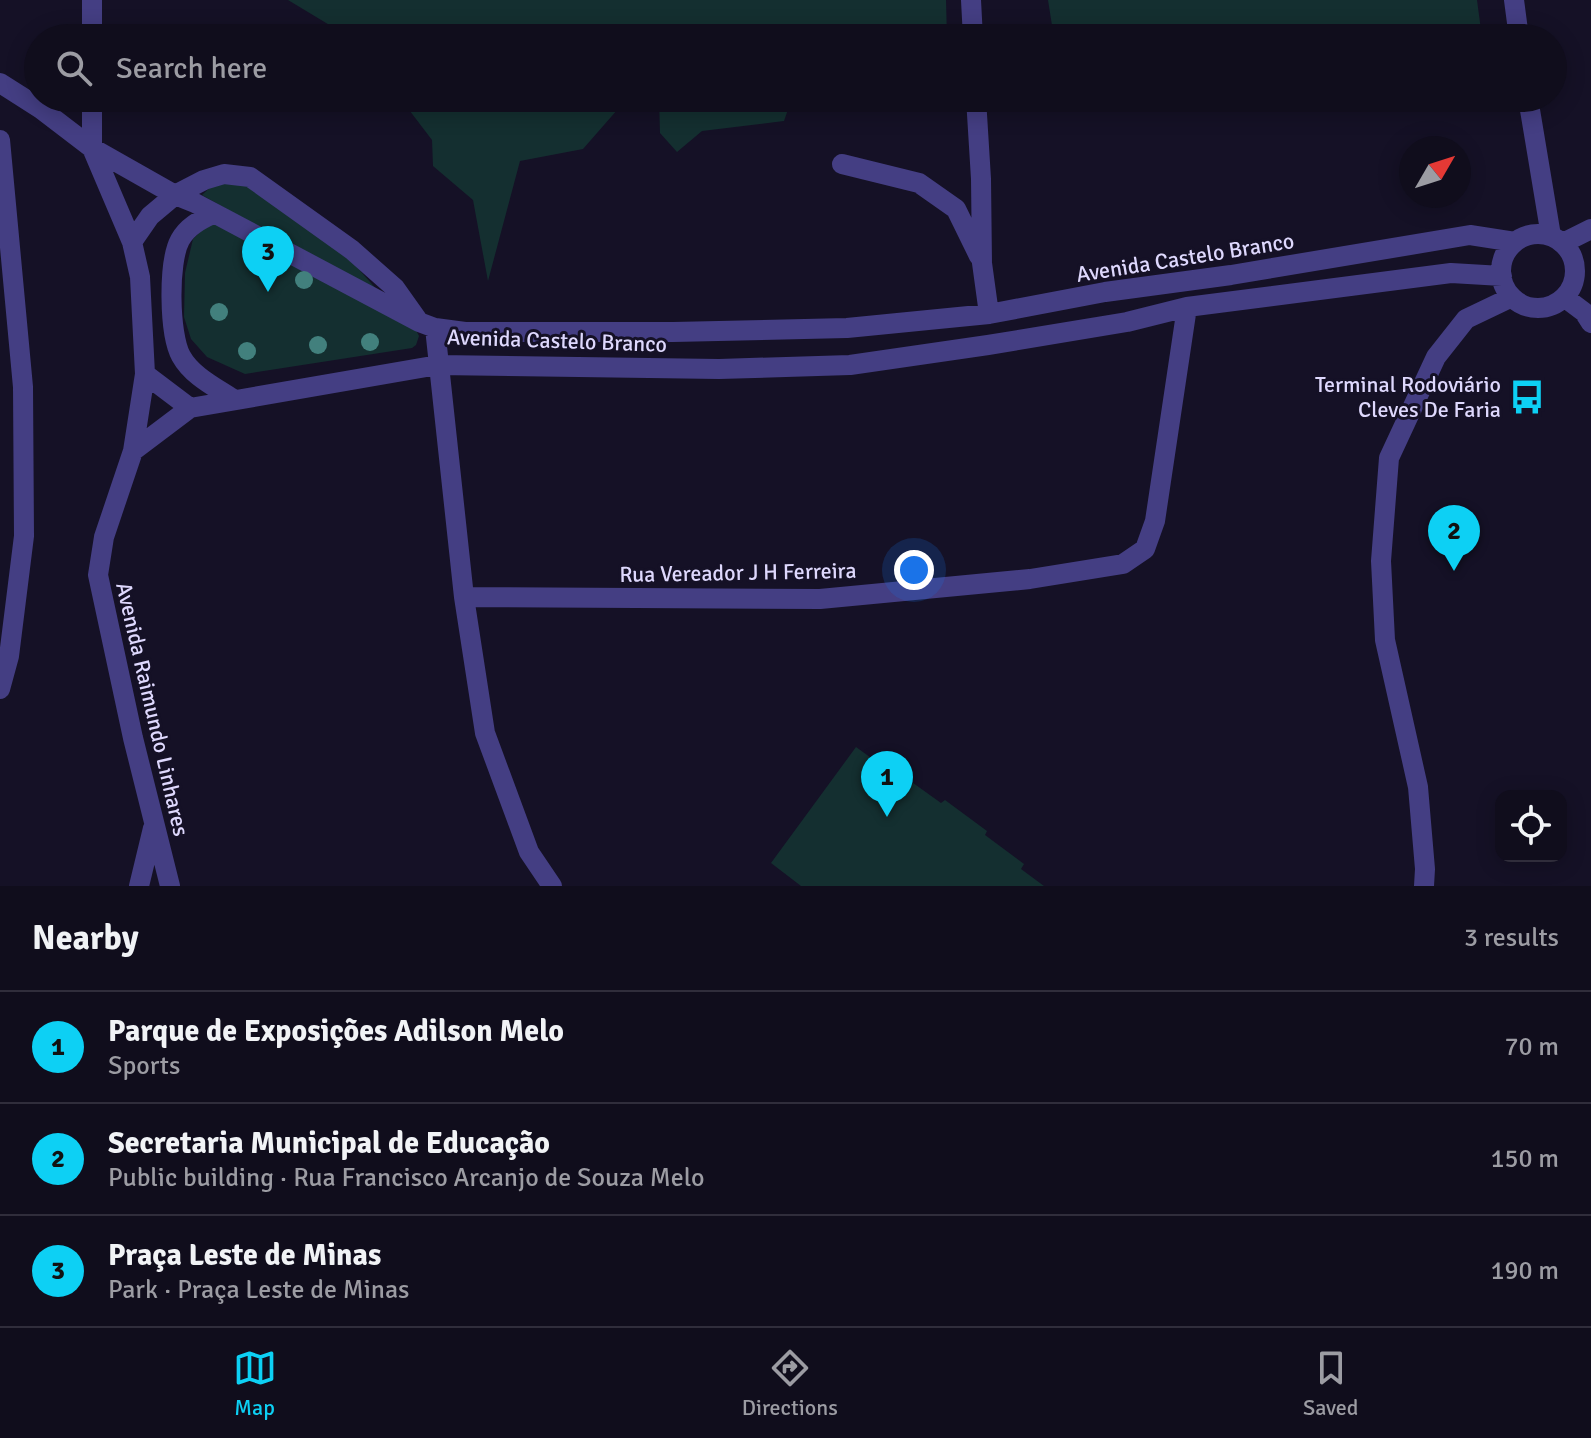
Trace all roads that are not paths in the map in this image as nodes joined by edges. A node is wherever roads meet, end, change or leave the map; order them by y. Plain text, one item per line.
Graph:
1 (92, 0) edge
2 (971, 0) edge
3 (1514, 0) edge
4 (92, 24) edge
5 (972, 24) edge
6 (1517, 24) edge
7 (0, 83) edge
8 (24, 98) edge
9 (45, 112) edge
10 (92, 112) edge
11 (977, 112) edge
12 (1531, 112) edge
13 (0, 140) edge
14 (92, 148) junction
15 (842, 164) dead end
16 (175, 195) junction
17 (213, 214) junction
18 (1591, 229) edge
19 (1557, 240) junction
20 (132, 242) junction
21 (1515, 242) junction
22 (982, 263) junction
23 (1502, 276) junction
24 (1512, 297) junction
25 (1564, 297) junction
26 (1187, 307) junction
27 (989, 314) junction
28 (1591, 323) edge
29 (427, 325) junction
30 (438, 365) junction
31 (145, 374) junction
32 (233, 399) junction
33 (190, 408) junction
34 (133, 451) junction
35 (464, 597) junction
36 (0, 689) edge
37 (154, 824) junction
38 (139, 886) edge
39 (170, 886) edge
40 (552, 886) edge
41 (1424, 886) edge

1 - 4 street
2 - 5 street
3 - 6 street
7 - 8 street
9 - 14 street
10 - 14 street
11 - 22 street
12 - 19 street
13 - 36 street
14 - 16 street
14 - 20 street, Avenida Raimundo Linhares
15 - 22 street
16 - 17 street
16 - 20 street
16 - 29 street
17 - 29 street
17 - 32 street
18 - 19 street
19 - 21 street
19 - 25 street
20 - 31 street, Avenida Raimundo Linhares
21 - 23 street
21 - 27 street, Avenida Castelo Branco
22 - 27 street
23 - 24 street
23 - 26 street, Avenida Castelo Branco
24 - 25 street
24 - 41 street
25 - 28 street
26 - 30 street, Avenida Castelo Branco
26 - 35 street, Rua Vereador J H Ferreira
27 - 29 street, Avenida Castelo Branco
29 - 30 street, Avenida Castelo Branco
30 - 32 street
30 - 35 street
31 - 33 street
31 - 34 street, Avenida Raimundo Linhares
32 - 33 street
33 - 34 street
34 - 37 street, Avenida Raimundo Linhares
35 - 40 street
37 - 38 street
37 - 39 street, Avenida Raimundo Linhares

